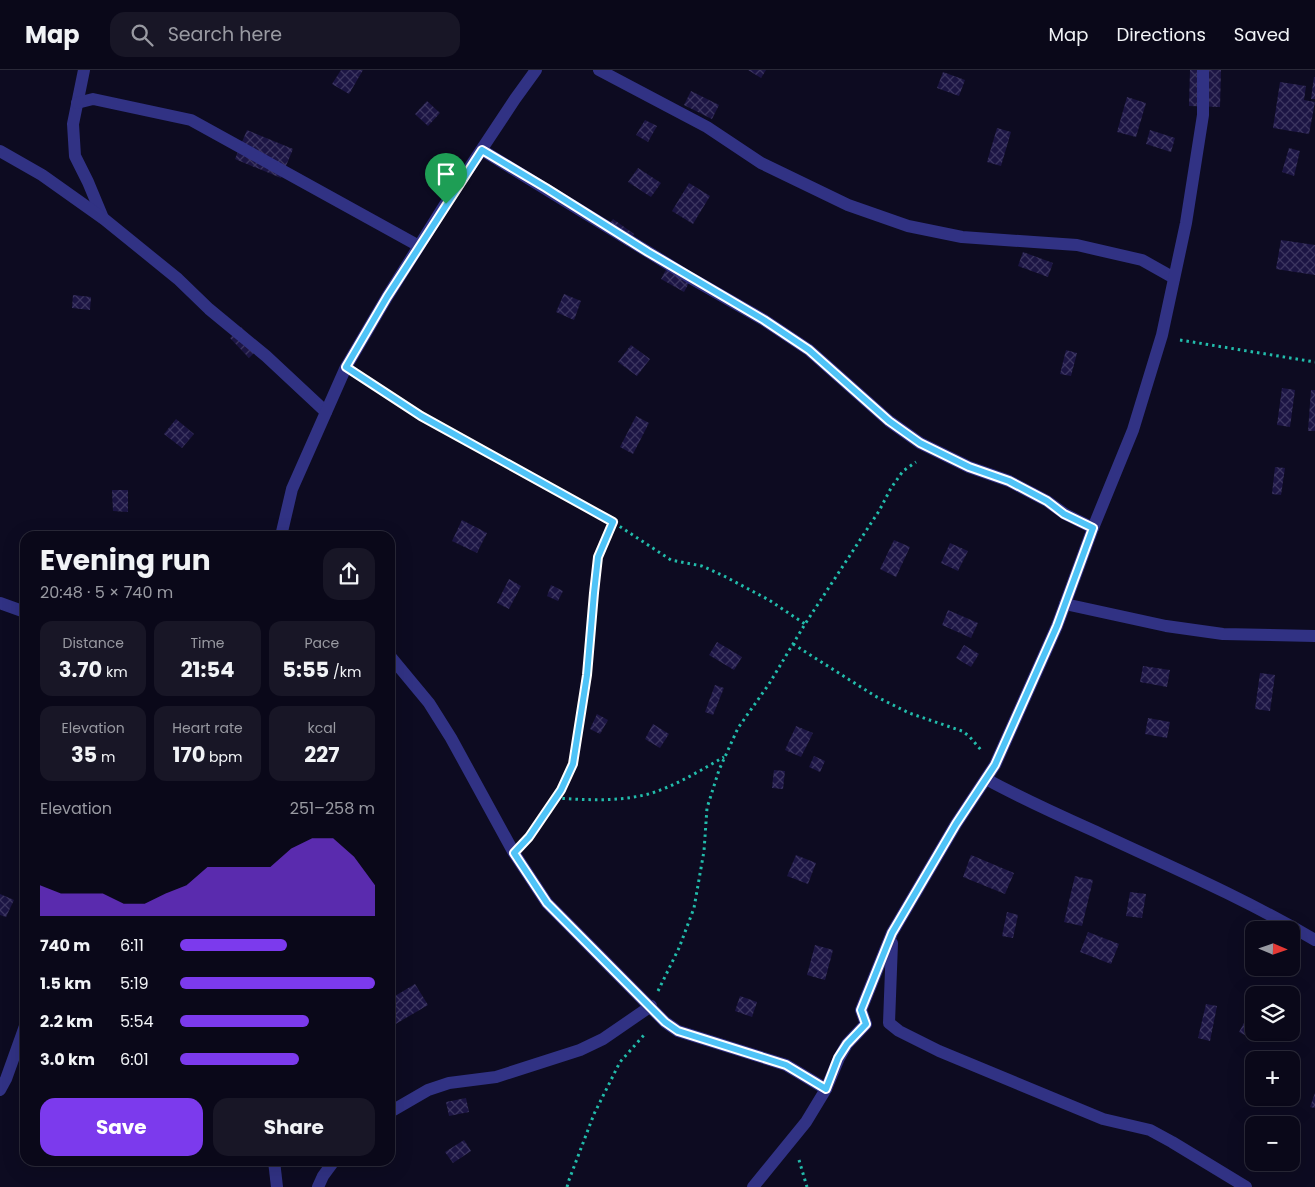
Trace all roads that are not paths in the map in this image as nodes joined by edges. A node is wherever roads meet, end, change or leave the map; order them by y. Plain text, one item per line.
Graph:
1 (84, 70) edge
2 (536, 70) edge
3 (599, 70) edge
4 (1203, 70) edge
5 (77, 103) junction
6 (482, 150) junction
7 (0, 151) edge
8 (104, 219) junction
9 (419, 246) junction
10 (1174, 278) junction
11 (326, 412) junction
12 (1093, 528) junction
13 (282, 531) edge
14 (0, 603) edge
15 (1065, 604) junction
16 (20, 610) edge
17 (1315, 636) edge
18 (395, 662) edge
19 (986, 779) junction
20 (892, 933) junction
21 (1315, 940) edge
22 (651, 1006) junction
23 (20, 1040) edge
24 (826, 1089) junction
25 (0, 1090) edge
26 (395, 1109) edge
27 (275, 1166) edge
28 (330, 1166) edge
29 (277, 1187) edge
30 (318, 1187) edge
31 (753, 1187) edge
32 (1246, 1187) edge

1 - 5 street
2 - 6 street
3 - 10 street
4 - 10 street
5 - 8 street
5 - 9 street
6 - 9 street
6 - 12 street
7 - 8 street
8 - 11 street
9 - 11 street
10 - 12 street
11 - 13 street
12 - 15 street
14 - 16 street
15 - 17 street
15 - 19 street
18 - 22 street
19 - 20 street
19 - 21 street
20 - 24 street
20 - 32 street
22 - 24 street
22 - 26 street
23 - 25 street
24 - 31 street
27 - 29 street
28 - 30 street

